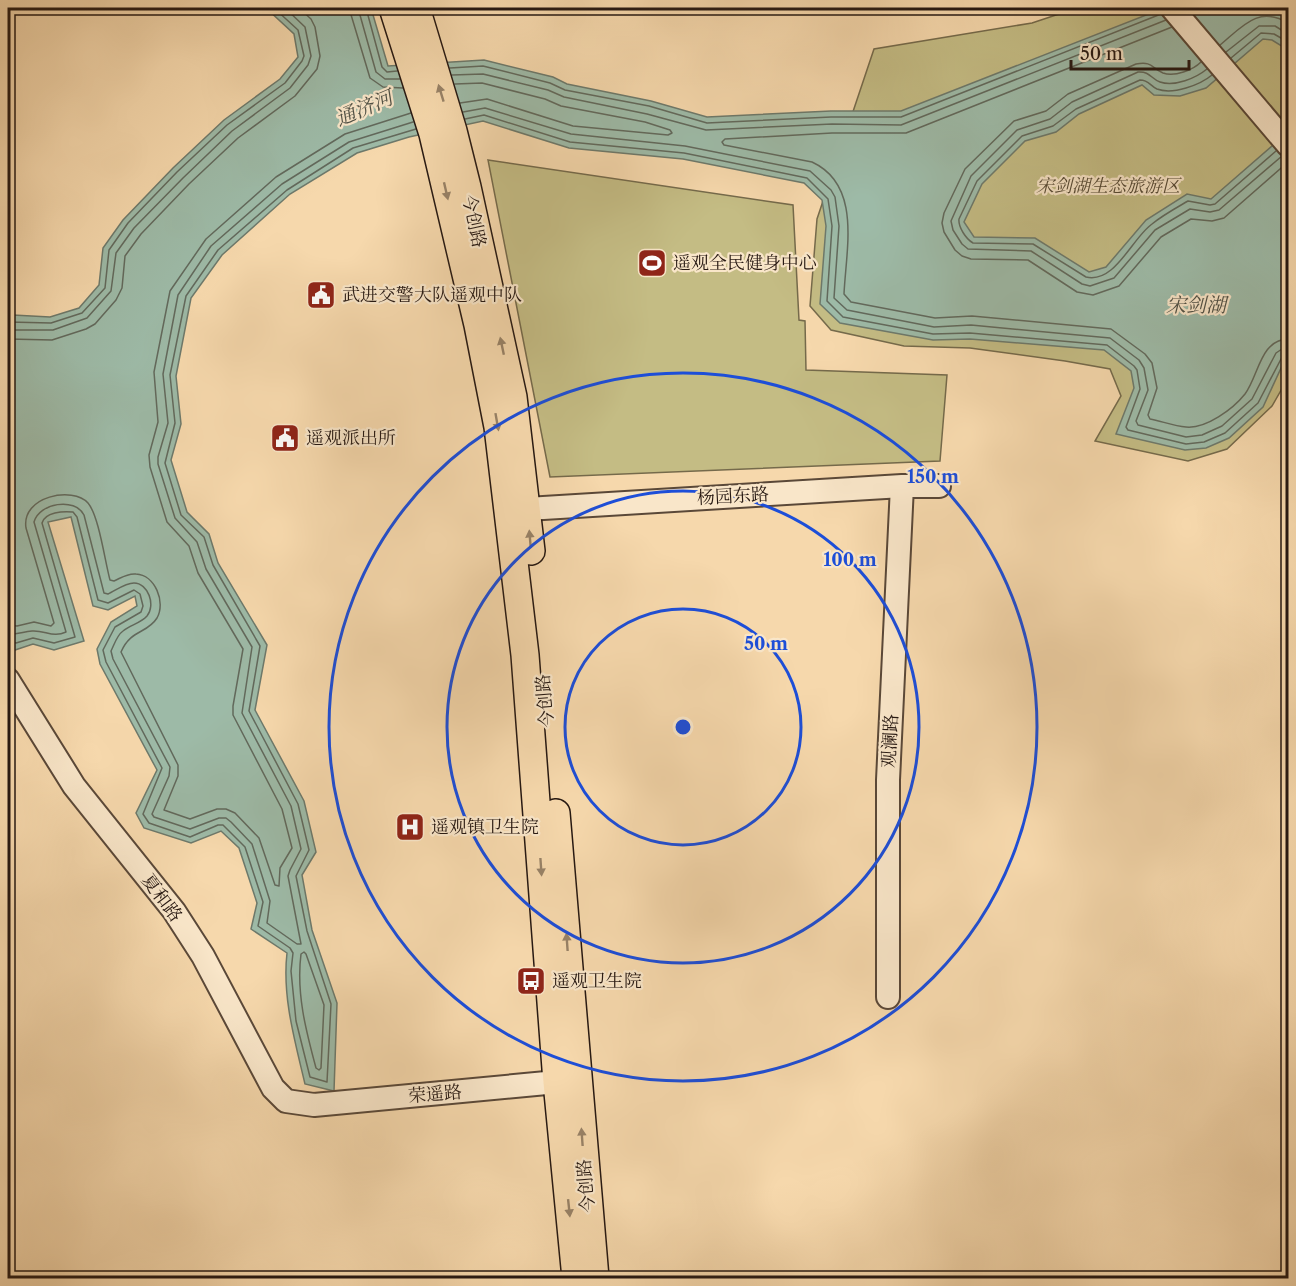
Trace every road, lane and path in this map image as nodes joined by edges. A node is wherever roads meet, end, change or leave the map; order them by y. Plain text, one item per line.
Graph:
1 (393, 8) edge
2 (416, 8) edge
3 (1172, 8) edge
4 (419, 58) junction
5 (443, 132) junction
6 (1288, 145) edge
7 (902, 486) junction
8 (939, 486) dead end
9 (527, 508) junction
10 (8, 680) edge
11 (888, 997) dead end
12 (557, 1082) junction
13 (314, 1105) joint
14 (576, 1278) edge
15 (595, 1278) edge

1 - 4 main road
2 - 4 main road
3 - 6 street
4 - 5 main road
9 -> 5 main road, 今创路
5 -> 12 main road, 今创路
7 - 8 street, 杨园东路
7 - 9 street, 杨园东路
7 - 11 street, 观澜路
15 -> 9 main road, 今创路
10 - 13 street, 夏和路
12 - 13 street, 荣遥路
12 -> 14 main road, 今创路

